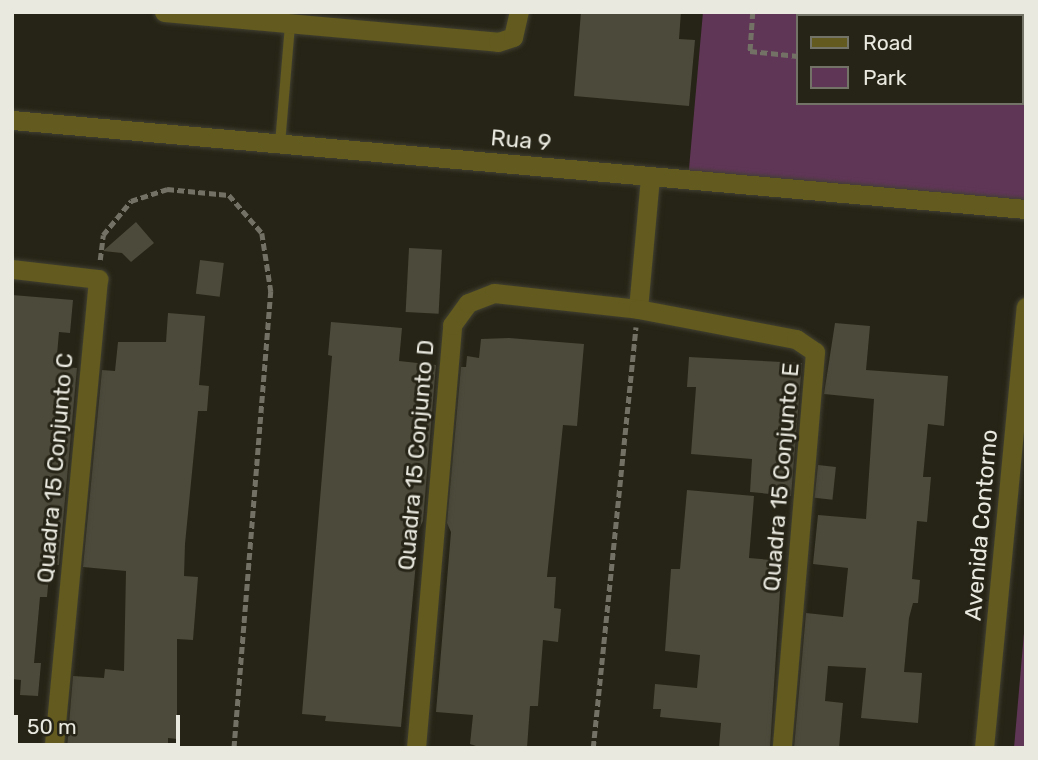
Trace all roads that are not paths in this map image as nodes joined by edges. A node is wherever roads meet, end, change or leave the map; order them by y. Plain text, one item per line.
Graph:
1 (164, 12) edge
2 (519, 12) edge
3 (290, 25) junction
4 (12, 120) edge
5 (280, 144) junction
6 (650, 177) junction
7 (1026, 209) edge
8 (12, 269) edge
9 (1026, 307) edge
10 (638, 309) junction
11 (54, 748) edge
12 (416, 748) edge
13 (782, 748) edge
14 (985, 748) edge

1 - 3 street
2 - 3 street
3 - 5 lane
4 - 5 street, Rua 9
5 - 6 street, Rua 9
6 - 7 street, Rua 9
6 - 10 street
8 - 11 street, Quadra 15 Conjunto C
9 - 14 street, Avenida Contorno
10 - 12 street, Quadra 15 Conjunto D
10 - 13 street, Quadra 15 Conjunto E

